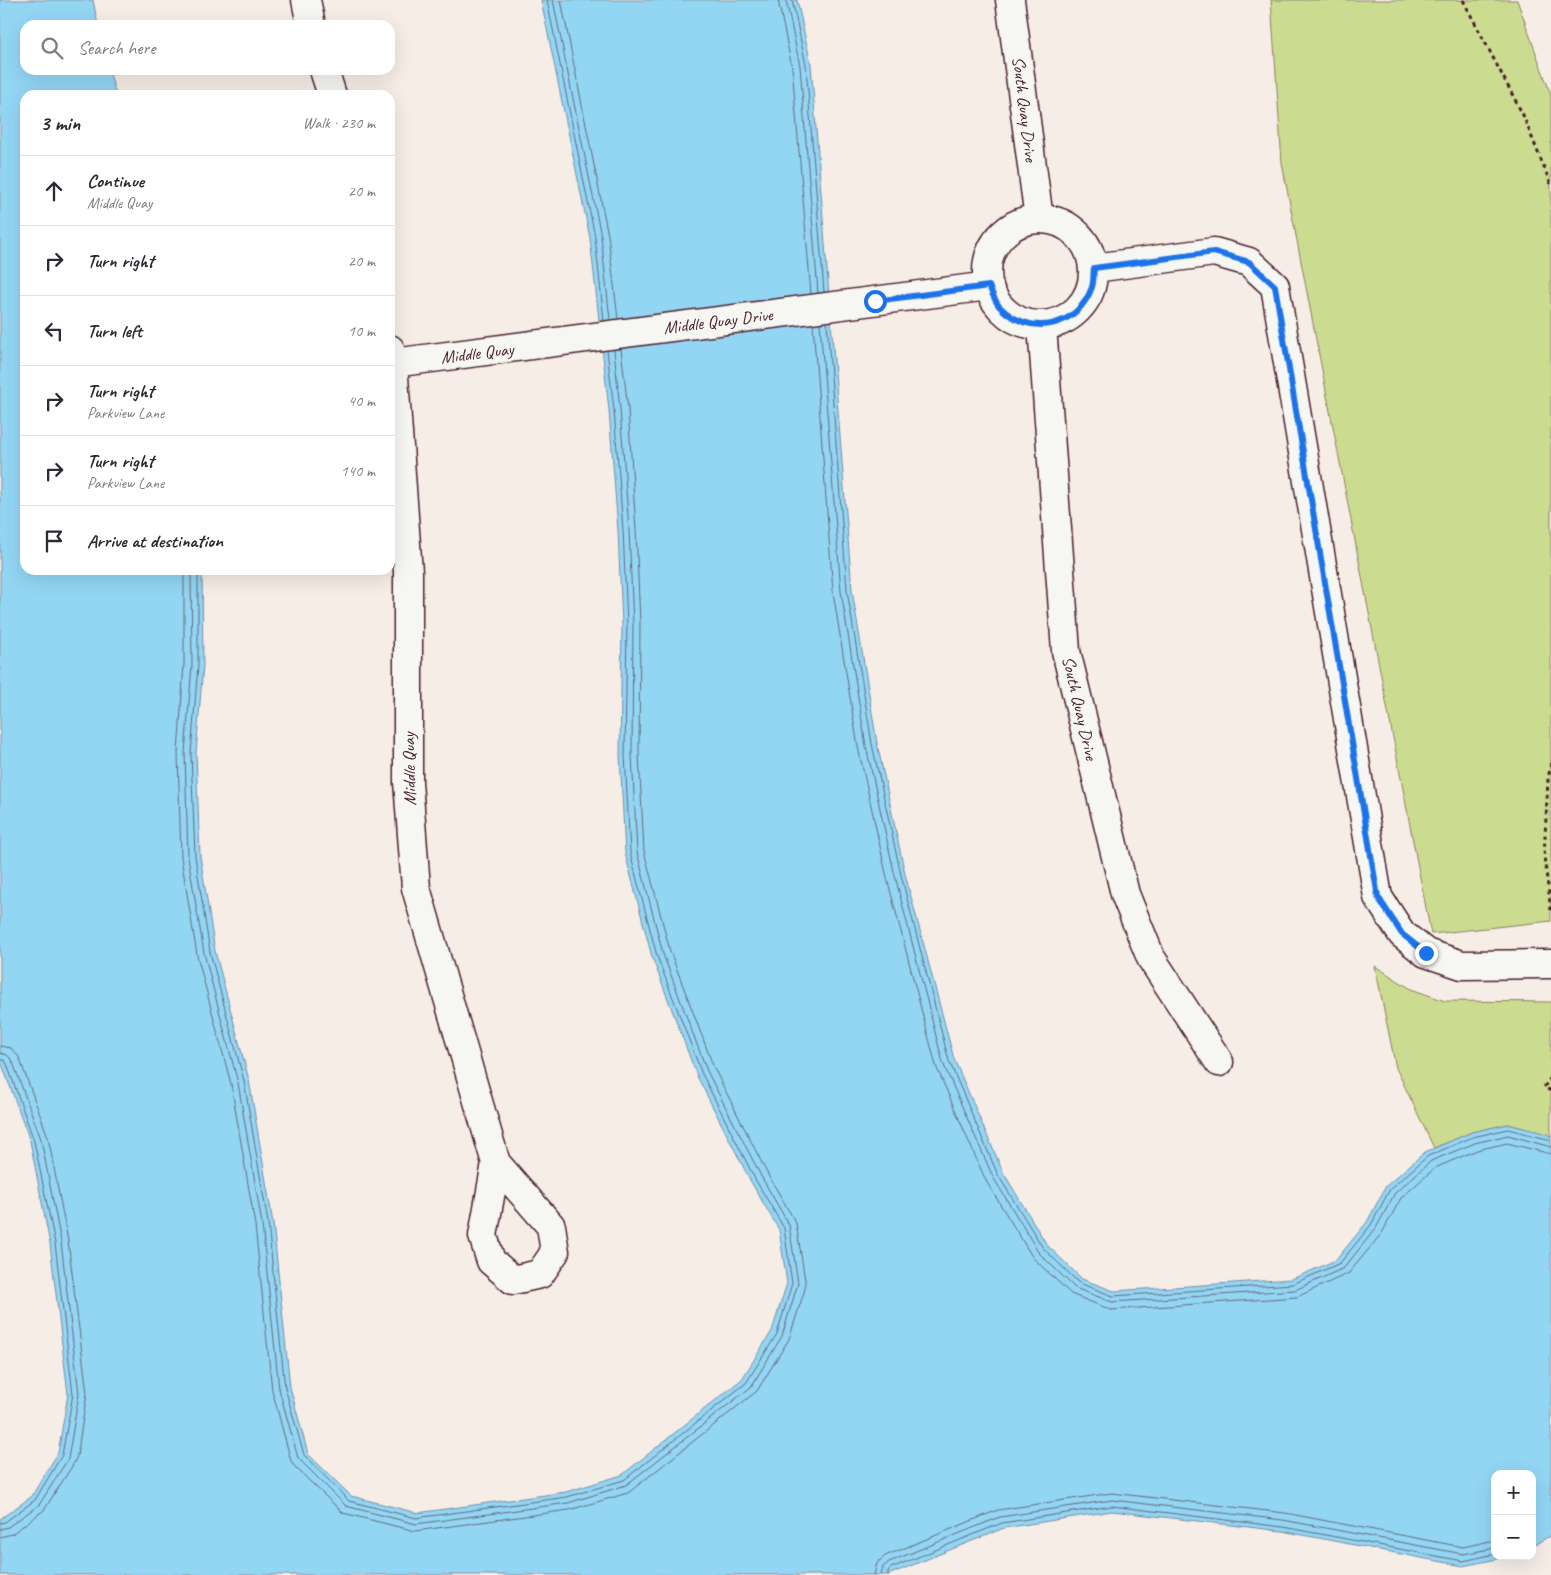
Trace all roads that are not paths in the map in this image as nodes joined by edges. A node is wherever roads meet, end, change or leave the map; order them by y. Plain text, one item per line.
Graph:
1 (306, 0) edge
2 (1010, 0) edge
3 (311, 20) edge
4 (326, 75) edge
5 (330, 90) edge
6 (1039, 219) junction
7 (1094, 268) junction
8 (989, 286) junction
9 (1042, 326) junction
10 (562, 342) joint
11 (395, 356) edge
12 (395, 407) edge
13 (1551, 964) edge
14 (1219, 1062) dead end
15 (496, 1163) dead end

1 - 3 street
2 - 6 street, South Quay Drive
4 - 5 street
6 - 7 street
6 - 8 street
7 - 9 street
7 - 13 street
8 - 9 street
8 - 10 street, Middle Quay Drive
9 - 14 street, South Quay Drive
10 - 11 street, Middle Quay
12 - 15 street, Middle Quay

